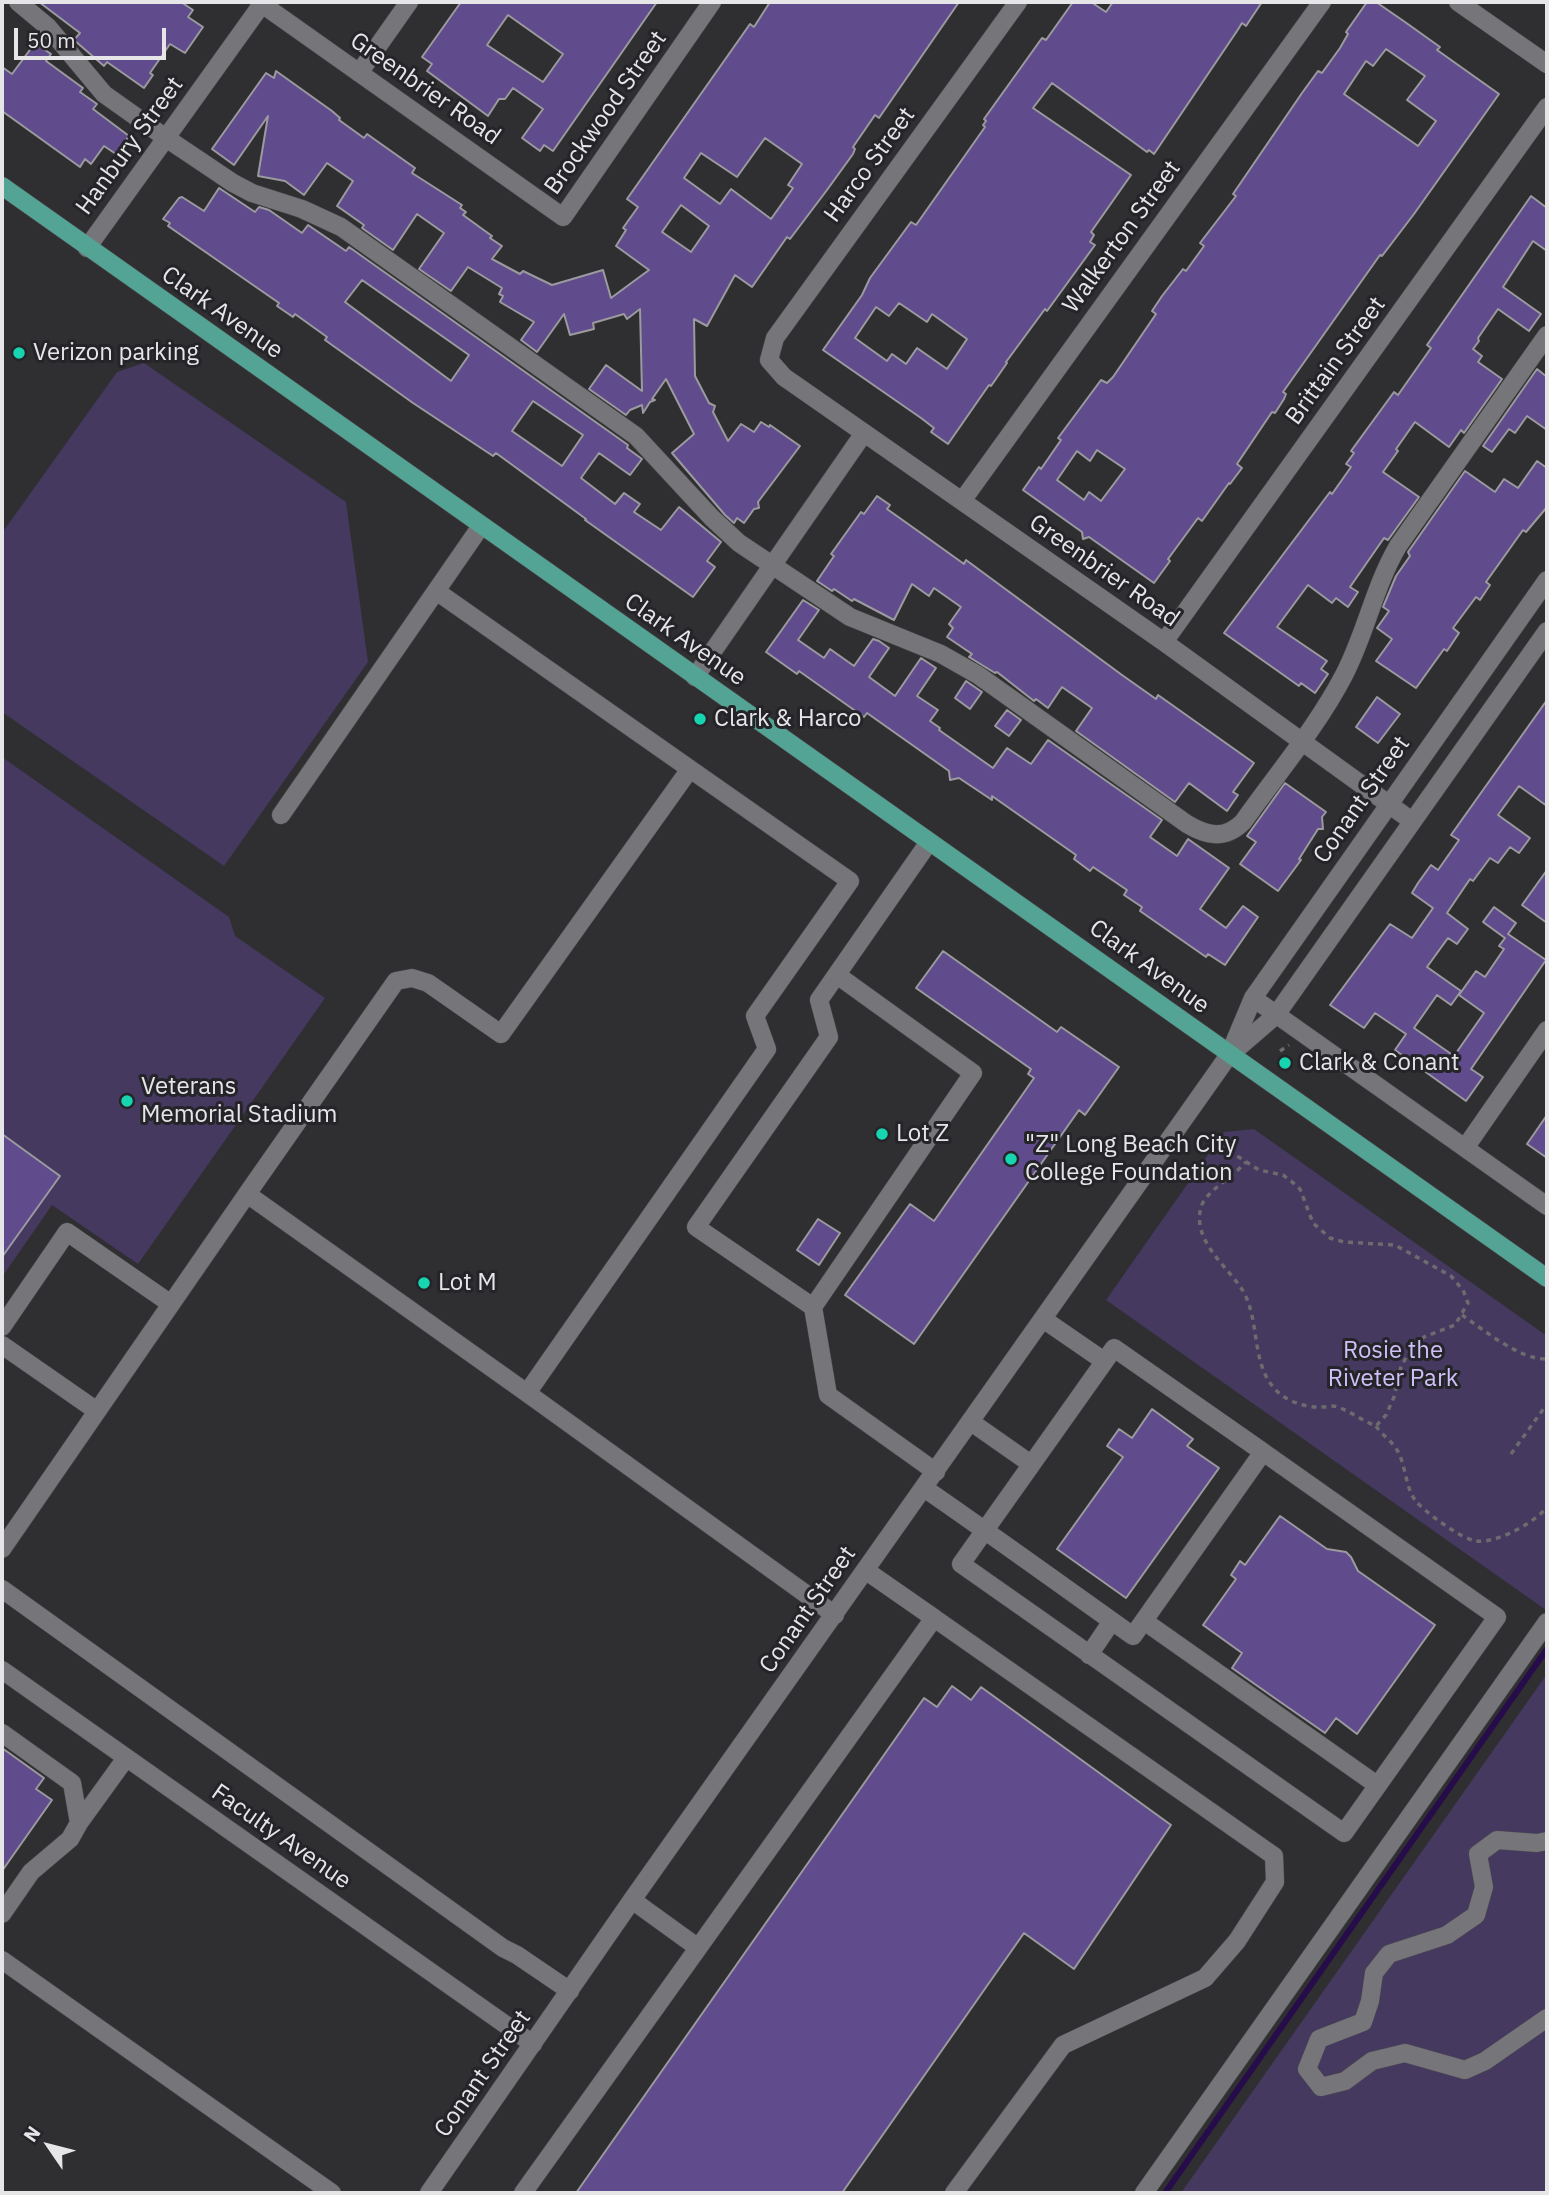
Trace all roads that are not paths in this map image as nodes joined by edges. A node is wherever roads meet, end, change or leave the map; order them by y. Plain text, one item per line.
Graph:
1 (18, 2) edge
2 (410, 2) edge
3 (712, 2) edge
4 (1018, 2) edge
5 (1322, 2) edge
6 (1458, 2) edge
7 (260, 3) edge
8 (1547, 64) edge
9 (359, 73) junction
10 (1547, 107) edge
11 (166, 138) junction
12 (2, 186) edge
13 (563, 217) joint
14 (87, 248) junction
15 (1547, 335) edge
16 (769, 360) joint
17 (863, 433) junction
18 (962, 501) junction
19 (481, 526) junction
20 (772, 565) junction
21 (1547, 580) edge
22 (436, 591) junction
23 (1547, 631) edge
24 (1164, 642) junction
25 (695, 677) junction
26 (1300, 741) junction
27 (690, 769) junction
28 (1389, 804) junction
29 (281, 815) dead end
30 (1412, 821) junction
31 (929, 842) junction
32 (837, 975) junction
33 (1253, 998) junction
34 (1276, 1015) junction
35 (1547, 1030) edge
36 (1229, 1055) junction
37 (1465, 1148) junction
38 (247, 1194) junction
39 (1547, 1206) edge
40 (1547, 1278) edge
41 (171, 1304) junction
42 (813, 1307) junction
43 (1044, 1319) junction
44 (2, 1327) edge
45 (2, 1345) edge
46 (1109, 1354) junction
47 (527, 1393) junction
48 (97, 1411) junction
49 (971, 1422) junction
50 (1263, 1452) junction
51 (1031, 1464) junction
52 (936, 1472) junction
53 (924, 1488) junction
54 (985, 1531) junction
55 (2, 1549) edge
56 (866, 1570) junction
57 (2, 1589) edge
58 (835, 1615) junction
59 (934, 1618) junction
60 (1112, 1621) junction
61 (1144, 1621) junction
62 (1547, 1622) edge
63 (1089, 1655) junction
64 (2, 1670) edge
65 (2, 1733) edge
66 (126, 1758) junction
67 (1377, 1785) junction
68 (79, 1823) junction
69 (1547, 1841) edge
70 (632, 1900) junction
71 (2, 1914) edge
72 (696, 1947) junction
73 (2, 1959) edge
74 (570, 1991) junction
75 (1547, 2018) edge
76 (533, 2044) junction
77 (332, 2193) edge
78 (429, 2193) edge
79 (523, 2193) edge
80 (954, 2193) edge
81 (1144, 2193) edge

1 - 11 street
2 - 9 street
3 - 13 street, Brockwood Street
4 - 16 street, Harco Street
5 - 18 street, Walkerton Street
6 - 8 street
7 - 9 street, Greenbrier Road
7 - 11 street, Hanbury Street
9 - 13 street, Greenbrier Road
10 - 24 street, Brittain Street
11 - 14 street, Hanbury Street
11 - 20 street
12 - 14 main road, Clark Avenue
14 - 19 main road, Clark Avenue
15 - 26 street
16 - 17 street, Greenbrier Road
17 - 18 street, Greenbrier Road
17 - 20 street
18 - 24 street, Greenbrier Road
19 - 22 street
19 - 25 main road, Clark Avenue
20 - 25 street
20 - 26 street
21 - 28 street, Conant Street
22 - 27 street
22 - 29 street
23 - 30 street, Conant Street
24 - 26 street, Greenbrier Road
25 - 31 main road, Clark Avenue
26 - 28 street, Greenbrier Road
27 - 38 street
27 - 47 street
28 - 30 street, Greenbrier Road
28 - 33 street, Conant Street
30 - 34 street, Conant Street
31 - 32 street
31 - 36 main road, Clark Avenue
32 - 42 street
32 - 42 street
33 - 34 street
33 - 36 street, Conant Street
34 - 36 street, Conant Street
34 - 37 street
35 - 37 street
36 - 40 main road, Clark Avenue
36 - 43 street, Conant Street
37 - 39 street
38 - 41 street
38 - 47 street
41 - 44 street
41 - 48 street
42 - 52 street
43 - 46 street
43 - 49 street, Conant Street
45 - 48 street
46 - 50 street
46 - 51 street
47 - 58 street
48 - 55 street
49 - 51 street
49 - 52 street, Conant Street
50 - 61 street
50 - 67 street
51 - 54 street
52 - 53 street, Conant Street
53 - 54 street
53 - 56 street, Conant Street
54 - 60 street
54 - 63 street
56 - 58 street, Conant Street
56 - 59 street
57 - 74 street
58 - 70 street, Conant Street
59 - 72 street
59 - 80 street
60 - 61 street
60 - 63 street
61 - 67 street
62 - 81 street
63 - 67 street
64 - 66 street, Faculty Avenue
65 - 68 street
66 - 68 street
66 - 76 street, Faculty Avenue
68 - 71 street
69 - 75 street
70 - 72 street
70 - 74 street, Conant Street
72 - 79 street
73 - 77 street
74 - 76 street, Conant Street
76 - 78 street, Conant Street

